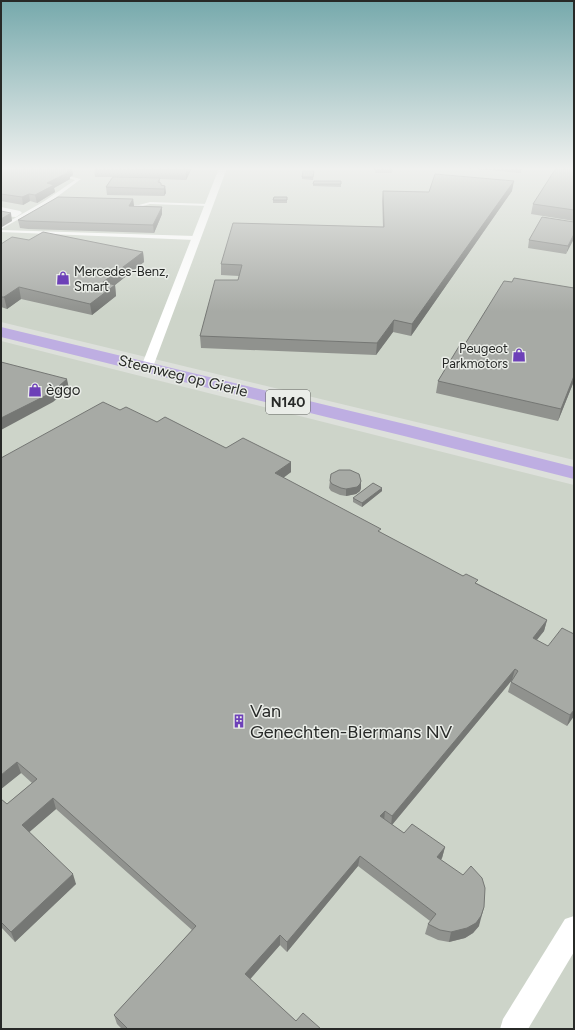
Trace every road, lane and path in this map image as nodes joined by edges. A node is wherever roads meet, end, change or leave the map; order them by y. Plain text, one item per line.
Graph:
1 (9, 216) edge
2 (204, 216) edge
3 (1, 230) edge
4 (196, 238) junction
5 (1, 332) edge
6 (147, 367) junction
7 (574, 473) edge
8 (574, 928) edge
9 (513, 1029) edge

1 - 3 lane
2 - 4 street
3 - 4 lane
4 - 6 street
5 - 6 main road, Steenweg op Gierle / N140
6 - 7 main road, Steenweg op Gierle / N140
8 - 9 street

